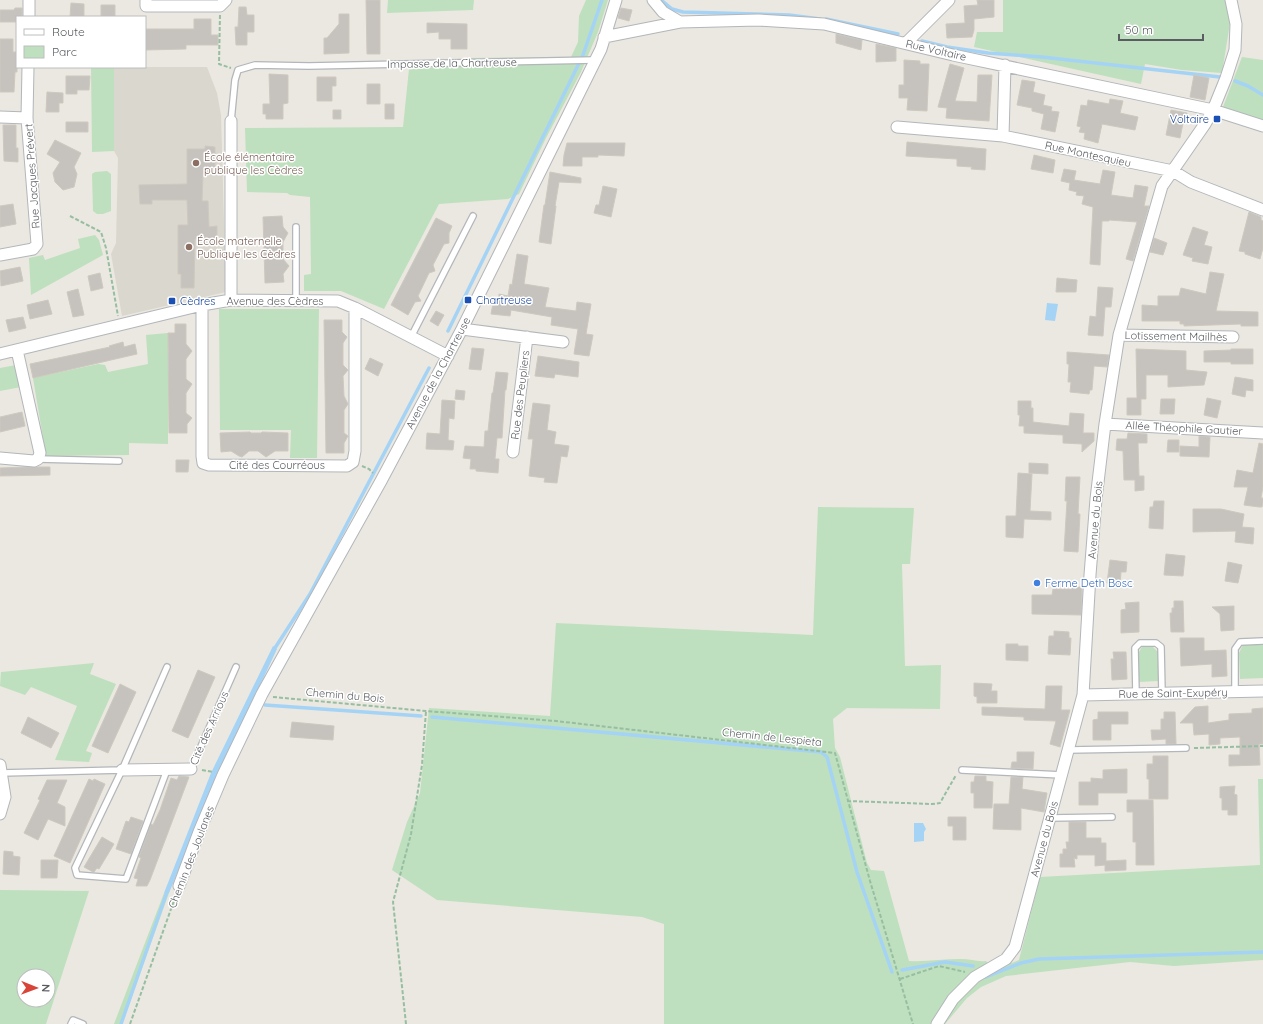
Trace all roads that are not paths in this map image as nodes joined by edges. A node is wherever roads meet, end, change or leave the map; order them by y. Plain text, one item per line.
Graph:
1 (29, 0) edge
2 (146, 0) edge
3 (616, 0) edge
4 (653, 0) edge
5 (949, 0) edge
6 (1231, 0) edge
7 (223, 3) edge
8 (28, 16) edge
9 (680, 22) junction
10 (604, 37) junction
11 (906, 43) junction
12 (591, 60) junction
13 (1005, 65) junction
14 (28, 68) edge
15 (1213, 110) junction
16 (0, 117) edge
17 (27, 118) junction
18 (231, 121) joint
19 (1263, 126) edge
20 (897, 127) dead end
21 (1003, 136) junction
22 (1173, 171) junction
23 (1263, 210) edge
24 (473, 216) dead end
25 (296, 227) dead end
26 (0, 255) edge
27 (231, 300) junction
28 (296, 301) junction
29 (202, 305) junction
30 (355, 308) junction
31 (462, 329) junction
32 (1119, 335) junction
33 (411, 337) junction
34 (527, 337) junction
35 (1233, 337) dead end
36 (563, 342) dead end
37 (17, 350) junction
38 (0, 354) edge
39 (448, 356) junction
40 (1105, 424) junction
41 (1263, 433) edge
42 (513, 452) dead end
43 (0, 458) edge
44 (38, 459) junction
45 (119, 461) dead end
46 (1263, 641) edge
47 (167, 667) dead end
48 (236, 667) dead end
49 (1263, 691) edge
50 (1235, 692) junction
51 (1162, 693) junction
52 (262, 694) joint
53 (1136, 694) junction
54 (1083, 695) junction
55 (1186, 748) road end
56 (1068, 750) junction
57 (1, 769) edge
58 (191, 769) joint
59 (122, 770) junction
60 (166, 770) junction
61 (962, 770) road end
62 (1062, 775) junction
63 (0, 814) edge
64 (1112, 817) dead end
65 (1050, 818) junction
66 (179, 886) road end
67 (71, 1024) edge
68 (83, 1024) edge
69 (937, 1024) edge

1 - 8 street
2 - 7 street
3 - 10 street, Avenue de la Chartreuse
4 - 9 street
5 - 11 street
6 - 15 street, Avenue du Bois
9 - 10 street, Rue Voltaire
9 - 11 street, Rue Voltaire
10 - 12 street, Avenue de la Chartreuse
11 - 13 street, Rue Voltaire
12 - 18 lane, Impasse de la Chartreuse
12 - 31 street, Avenue de la Chartreuse
13 - 15 street, Rue Voltaire
13 - 21 street
14 - 17 street, Rue Jacques Prévert
15 - 19 street, Rue Voltaire
15 - 22 street, Avenue du Bois
16 - 17 street
17 - 26 street, Rue Jacques Prévert
18 - 27 street
20 - 21 street, Rue Montesquieu
21 - 22 street, Rue Montesquieu
22 - 23 street, Rue Montesquieu
22 - 32 street, Avenue du Bois
24 - 33 lane
25 - 28 lane
27 - 28 street, Avenue des Cèdres
27 - 29 street, Avenue des Cèdres
28 - 30 street, Avenue des Cèdres
29 - 30 street, Cité des Courréous
29 - 37 street, Avenue des Cèdres
30 - 33 street, Avenue des Cèdres
31 - 34 street
31 - 39 street, Avenue de la Chartreuse
32 - 35 street, Lotissement Mailhès
32 - 40 street, Avenue du Bois
33 - 39 street, Avenue des Cèdres
34 - 36 street
34 - 42 street, Rue des Peupliers
37 - 38 street, Avenue des Cèdres
37 - 44 street
39 - 52 street, Avenue de la Chartreuse
40 - 41 street, Allée Théophile Gautier
40 - 54 street, Avenue du Bois
43 - 44 street
44 - 45 lane
46 - 50 lane
47 - 59 lane
48 - 58 lane, Cité des Arrious
49 - 50 street, Rue de Saint-Exupéry
50 - 51 street, Rue de Saint-Exupéry
51 - 53 street, Rue de Saint-Exupéry
51 - 53 lane
52 - 66 street, Chemin des Joulanes
53 - 54 street, Rue de Saint-Exupéry
54 - 56 street, Avenue du Bois
55 - 56 lane
56 - 62 street, Avenue du Bois
57 - 59 lane, Cité des Arrious
57 - 63 street
58 - 60 street, Cité des Arrious
59 - 60 street, Cité des Arrious
59 - 60 lane
61 - 62 lane
62 - 65 street, Avenue du Bois
64 - 65 lane
65 - 69 street, Avenue du Bois
67 - 68 lane

